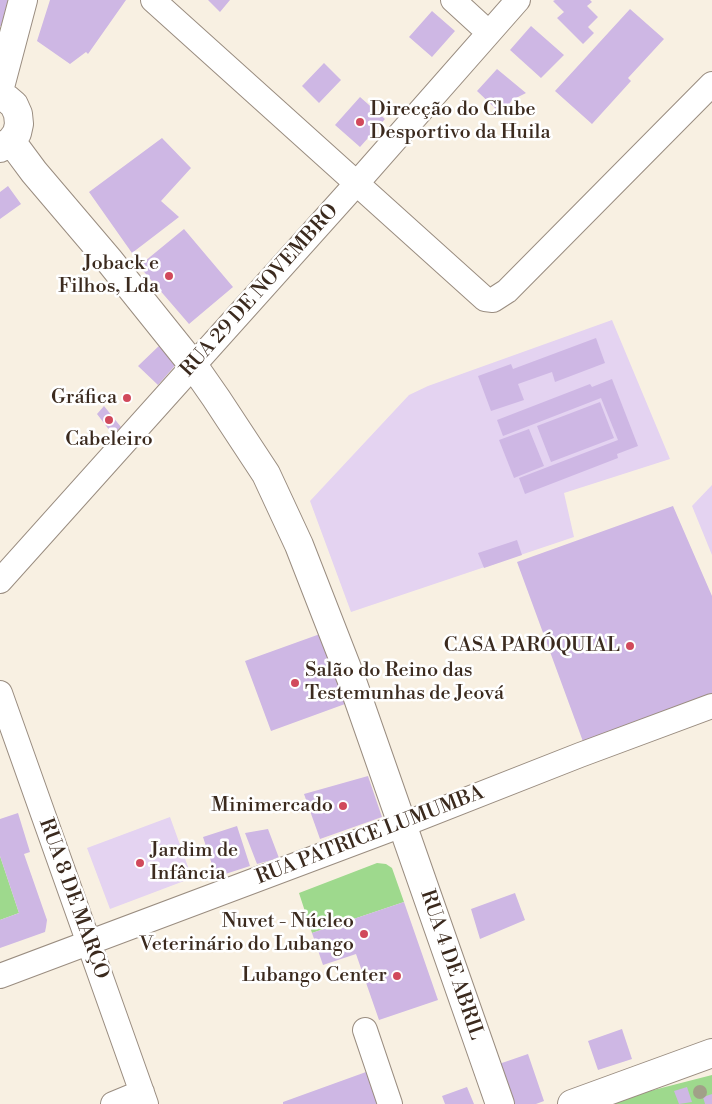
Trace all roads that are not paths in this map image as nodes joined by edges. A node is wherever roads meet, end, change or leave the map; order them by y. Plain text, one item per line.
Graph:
1 (23, 0) edge
2 (153, 0) edge
3 (453, 0) edge
4 (518, 0) edge
5 (488, 32) junction
6 (712, 84) edge
7 (0, 86) edge
8 (0, 95) edge
9 (5, 144) edge
10 (357, 183) junction
11 (193, 366) junction
12 (0, 581) edge
13 (0, 693) edge
14 (712, 706) edge
15 (5, 722) edge
16 (402, 826) junction
17 (89, 943) junction
18 (0, 976) edge
19 (365, 1030) dead end
20 (712, 1053) edge
21 (144, 1098) edge
22 (578, 1103) edge
23 (112, 1104) edge
24 (390, 1104) edge
25 (500, 1104) edge

1 - 7 main road
2 - 10 street
3 - 5 street
4 - 5 street, RUA 29 DE NOVEMBRO
5 - 10 street, RUA 29 DE NOVEMBRO
6 - 10 street
8 - 9 main road
9 - 11 main road, RUA 4 DE ABRIL
10 - 11 street, RUA 29 DE NOVEMBRO
11 - 12 street, RUA 29 DE NOVEMBRO
11 - 16 main road, RUA 4 DE ABRIL
13 - 15 street, RUA 8 DE MARÇO
14 - 16 street, RUA PATRICE LUMUMBA
15 - 17 street, RUA 8 DE MARÇO
16 - 17 street, RUA PATRICE LUMUMBA
16 - 25 main road, RUA 4 DE ABRIL
17 - 18 street, RUA PATRICE LUMUMBA
17 - 21 street, RUA 8 DE MARÇO
19 - 24 street
20 - 22 main road
21 - 23 street

